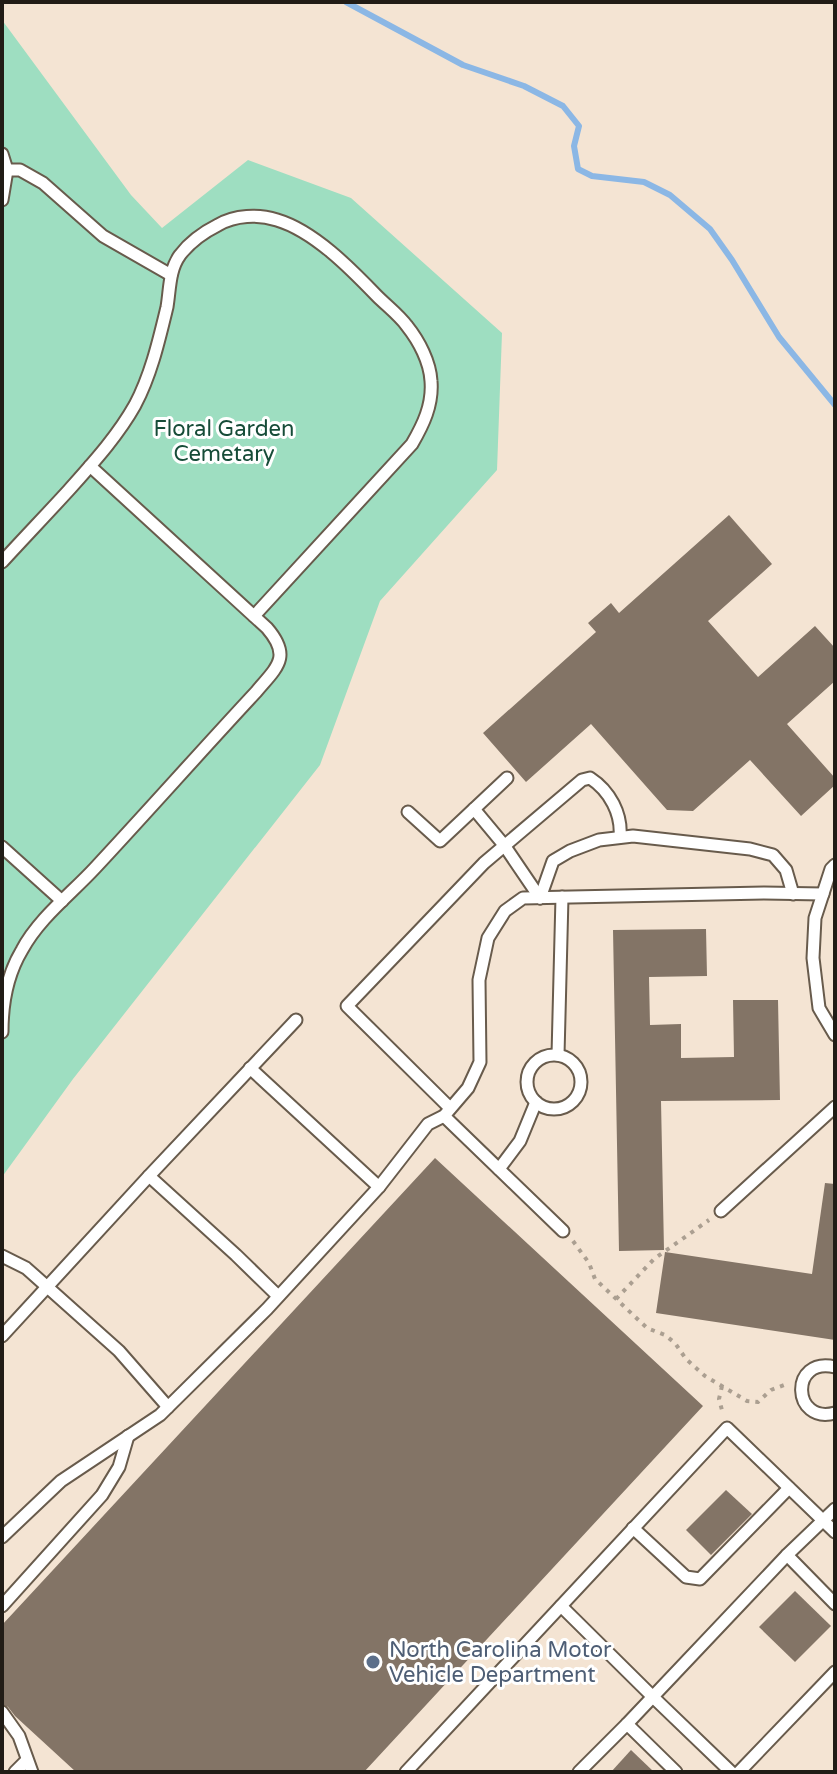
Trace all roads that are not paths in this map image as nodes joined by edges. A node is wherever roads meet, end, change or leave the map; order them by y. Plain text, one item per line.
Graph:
1 (2, 154) edge
2 (7, 170) junction
3 (2, 200) edge
4 (171, 275) junction
5 (90, 466) junction
6 (8, 548) edge
7 (2, 562) edge
8 (254, 616) junction
9 (507, 778) dead end
10 (474, 809) junction
11 (408, 812) dead end
12 (620, 837) junction
13 (504, 845) junction
14 (2, 847) edge
15 (835, 865) edge
16 (793, 894) junction
17 (823, 894) junction
18 (562, 897) junction
19 (540, 898) junction
20 (62, 901) junction
21 (296, 1020) dead end
22 (2, 1032) edge
23 (835, 1035) edge
24 (558, 1055) junction
25 (250, 1068) junction
26 (536, 1102) junction
27 (835, 1107) edge
28 (447, 1112) junction
29 (499, 1169) junction
30 (149, 1176) junction
31 (379, 1187) junction
32 (721, 1211) road end
33 (563, 1231) road end
34 (2, 1256) edge
35 (47, 1287) junction
36 (278, 1296) junction
37 (2, 1336) edge
38 (835, 1367) edge
39 (168, 1407) junction
40 (835, 1413) edge
41 (128, 1436) junction
42 (789, 1488) junction
43 (835, 1509) edge
44 (823, 1521) junction
45 (633, 1528) junction
46 (835, 1532) edge
47 (2, 1537) edge
48 (787, 1555) junction
49 (835, 1604) edge
50 (2, 1606) edge
51 (561, 1606) junction
52 (835, 1672) edge
53 (653, 1697) junction
54 (2, 1712) edge
55 (627, 1724) junction
56 (30, 1766) edge
57 (15, 1772) edge
58 (406, 1772) edge
59 (579, 1772) edge
60 (676, 1772) edge
61 (731, 1772) edge
62 (739, 1772) edge

1 - 2 lane
2 - 3 lane
2 - 4 lane
4 - 5 lane
4 - 8 lane
5 - 6 lane
5 - 8 lane
6 - 7 lane
8 - 20 lane
9 - 10 lane
10 - 11 lane
10 - 13 lane
12 - 13 lane
12 - 16 lane
12 - 19 lane
13 - 19 lane
13 - 28 lane
14 - 20 lane
15 - 17 lane
16 - 17 lane
16 - 18 lane
17 - 23 lane
18 - 19 lane
18 - 24 lane
19 - 28 lane
20 - 22 lane
21 - 25 lane
24 - 26 lane
24 - 26 lane
25 - 30 lane
25 - 31 lane
26 - 29 lane
27 - 32 lane
28 - 29 lane
28 - 31 lane
29 - 33 lane
30 - 35 lane
30 - 36 lane
31 - 36 lane
34 - 35 lane
35 - 37 lane
35 - 39 lane
36 - 39 lane
38 - 40 lane
39 - 41 lane
41 - 47 lane
41 - 50 lane
42 - 44 lane
42 - 45 lane
42 - 45 lane
43 - 44 lane
44 - 46 lane
44 - 48 lane
45 - 51 lane
48 - 49 lane
48 - 53 lane
51 - 53 lane
51 - 58 lane
52 - 62 lane
53 - 55 lane
53 - 61 lane
54 - 56 lane
55 - 59 lane
55 - 60 lane
56 - 57 lane

